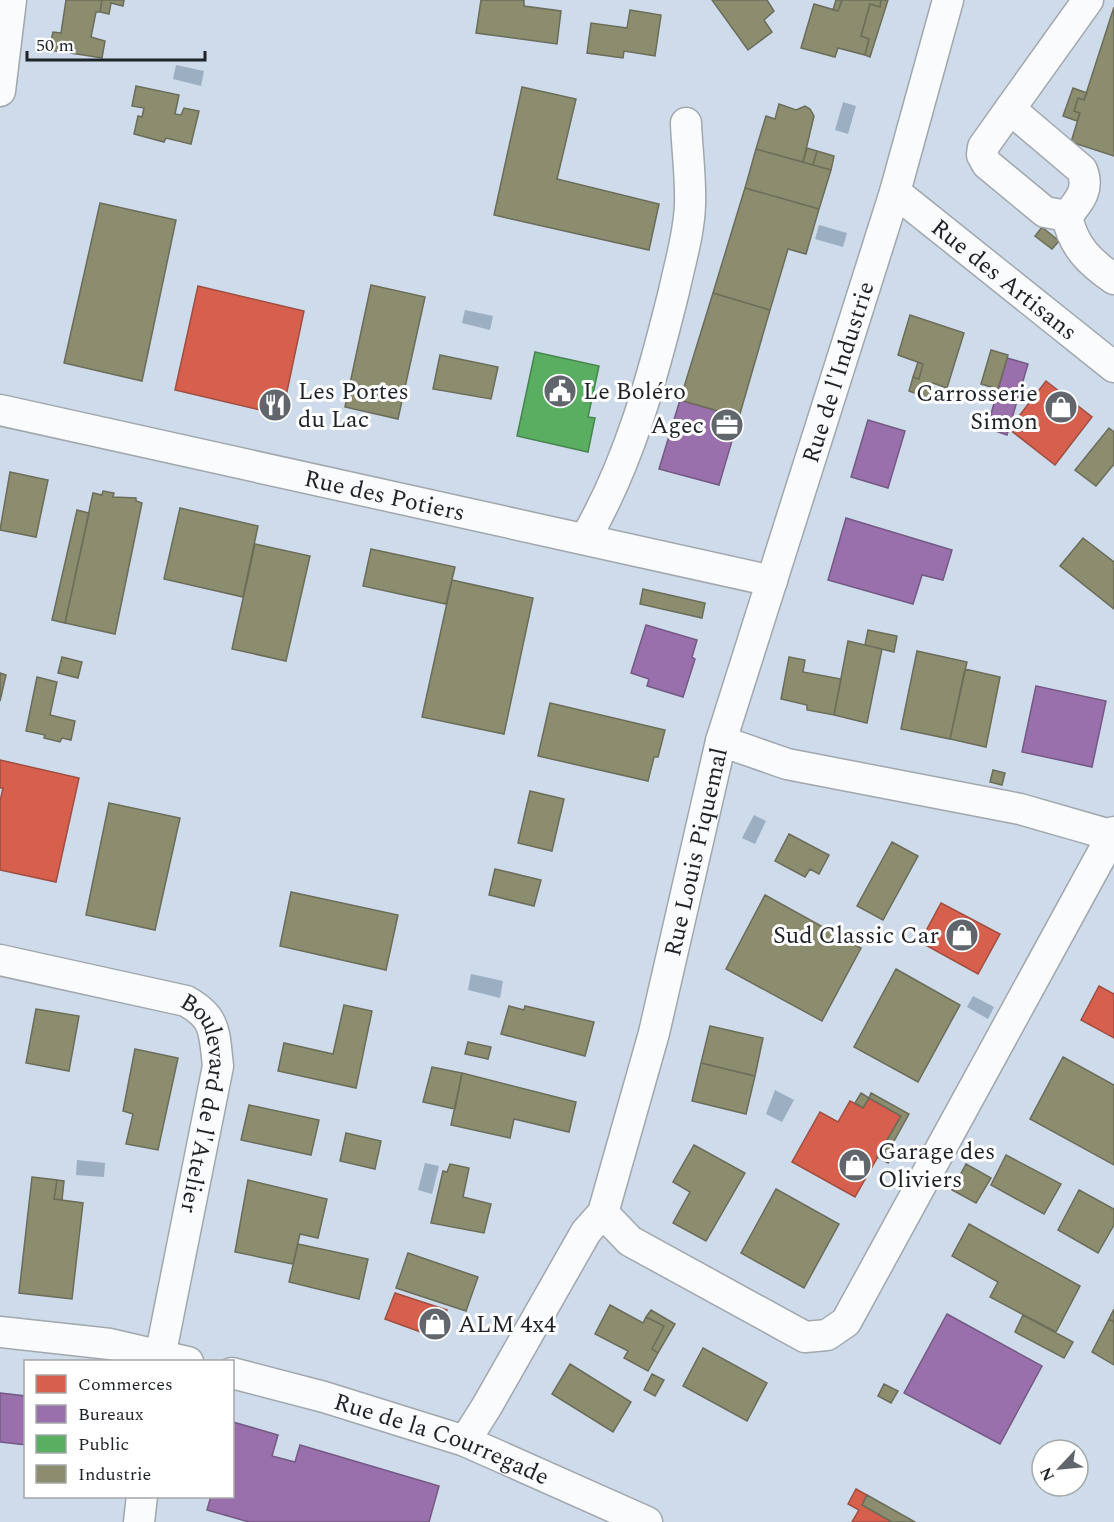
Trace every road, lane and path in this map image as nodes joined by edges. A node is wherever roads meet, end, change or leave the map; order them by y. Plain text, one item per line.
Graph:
1 (11, 0) edge
2 (948, 0) edge
3 (1088, 0) edge
4 (0, 91) edge
5 (1010, 109) junction
6 (686, 123) dead end
7 (895, 192) junction
8 (1067, 216) junction
9 (1114, 279) edge
10 (1114, 367) edge
11 (0, 410) edge
12 (585, 539) junction
13 (772, 580) junction
14 (721, 741) junction
15 (1113, 834) edge
16 (0, 960) edge
17 (603, 1213) junction
18 (0, 1332) edge
19 (159, 1358) edge
20 (234, 1374) edge
21 (465, 1441) junction
22 (142, 1498) edge
23 (139, 1522) edge
24 (647, 1522) edge

1 - 4 street
2 - 7 street, Rue de l'Industrie
3 - 5 street
5 - 8 street
5 - 8 street
6 - 12 street
7 - 10 street, Rue des Artisans
7 - 13 street, Rue de l'Industrie
8 - 9 street
11 - 12 street, Rue des Potiers
12 - 13 street, Rue des Potiers
13 - 14 street, Rue de l'Industrie
14 - 15 street, Rue Louis Piquemal
14 - 17 street, Rue Louis Piquemal
15 - 17 street, Rue Louis Piquemal
16 - 19 street, Boulevard de l'Atelier
17 - 21 street, Rue Louis Piquemal
18 - 19 street
20 - 21 street, Rue de la Courregade
21 - 24 street, Rue de la Courregade
22 - 23 street

